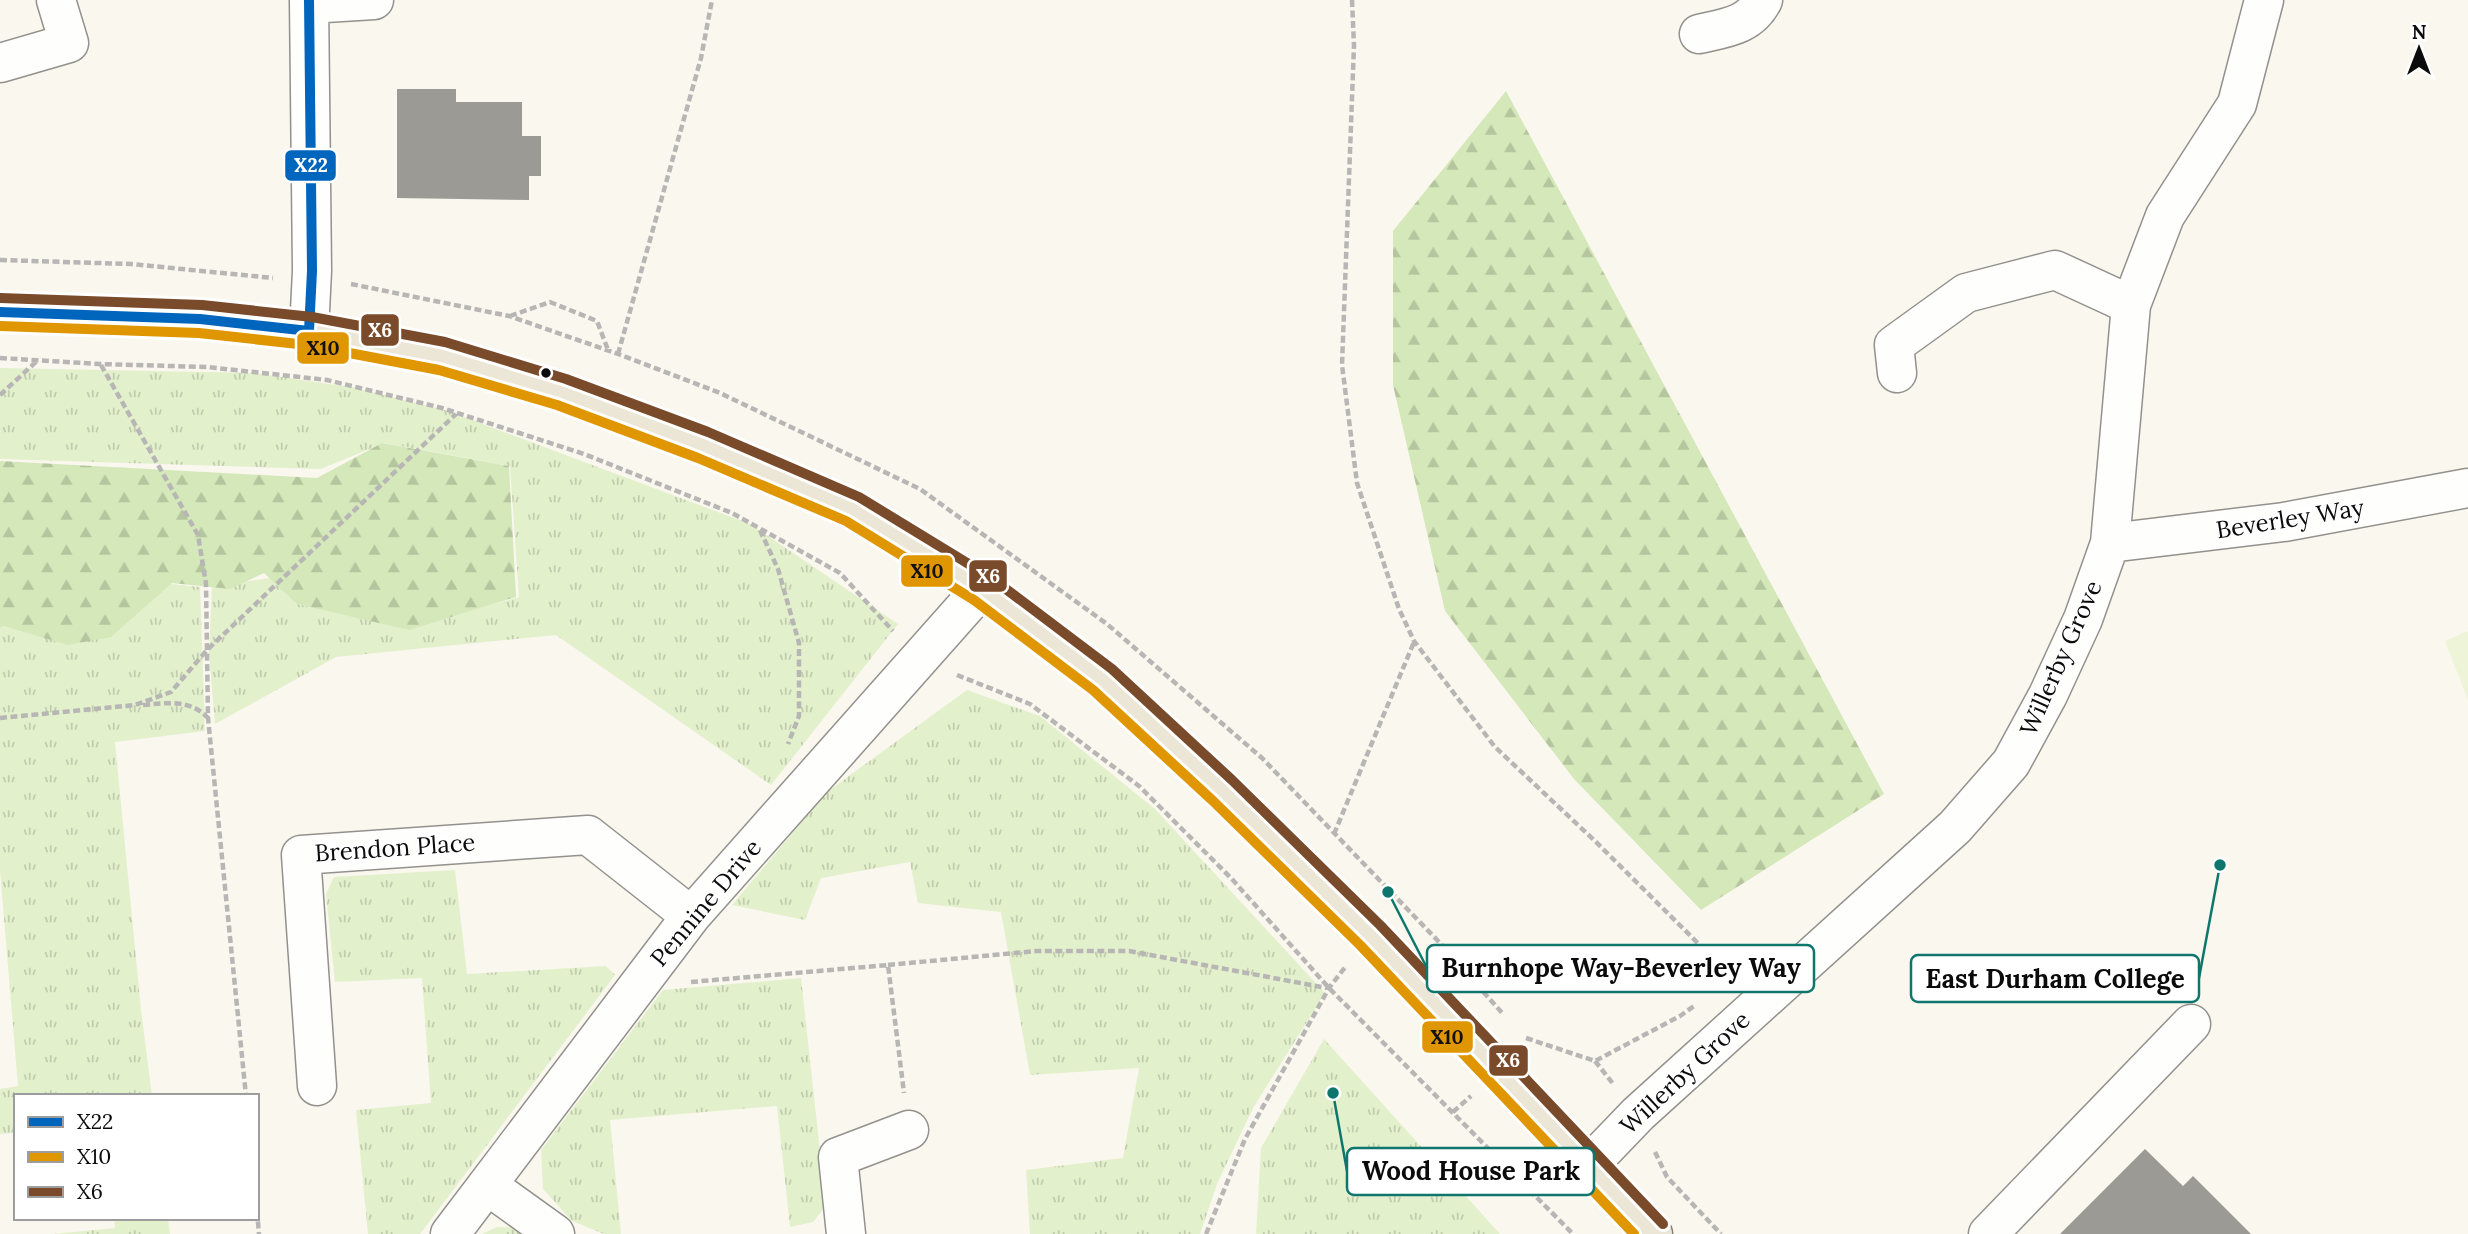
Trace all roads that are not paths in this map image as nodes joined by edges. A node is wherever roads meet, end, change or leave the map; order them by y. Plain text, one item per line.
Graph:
1 (56, 0) edge
2 (374, 0) edge
3 (1763, 0) edge
4 (2264, 0) edge
5 (309, 2) edge
6 (1699, 34) dead end
7 (0, 62) edge
8 (2131, 305) junction
9 (0, 312) edge
10 (309, 331) junction
11 (1897, 373) dead end
12 (2468, 488) edge
13 (2110, 543) junction
14 (982, 588) junction
15 (691, 916) junction
16 (2191, 1024) dead end
17 (317, 1086) dead end
18 (909, 1130) road end
19 (1589, 1165) junction
20 (487, 1185) junction
21 (450, 1234) edge
22 (555, 1234) edge
23 (846, 1234) edge
24 (1653, 1234) edge
25 (1988, 1234) edge

1 - 7 street
2 - 5 street
3 - 6 street
4 - 8 street, Willerby Grove
5 - 10 street
8 - 11 street
8 - 13 street, Willerby Grove
9 - 10 main road
10 - 14 main road
12 - 13 street, Beverley Way
13 - 19 street, Willerby Grove
14 - 15 street, Pennine Drive
14 - 19 main road
15 - 17 street, Brendon Place
15 - 20 street, Pennine Drive
16 - 25 street
18 - 23 street
19 - 24 main road
20 - 21 street, Pennine Drive
20 - 22 street

